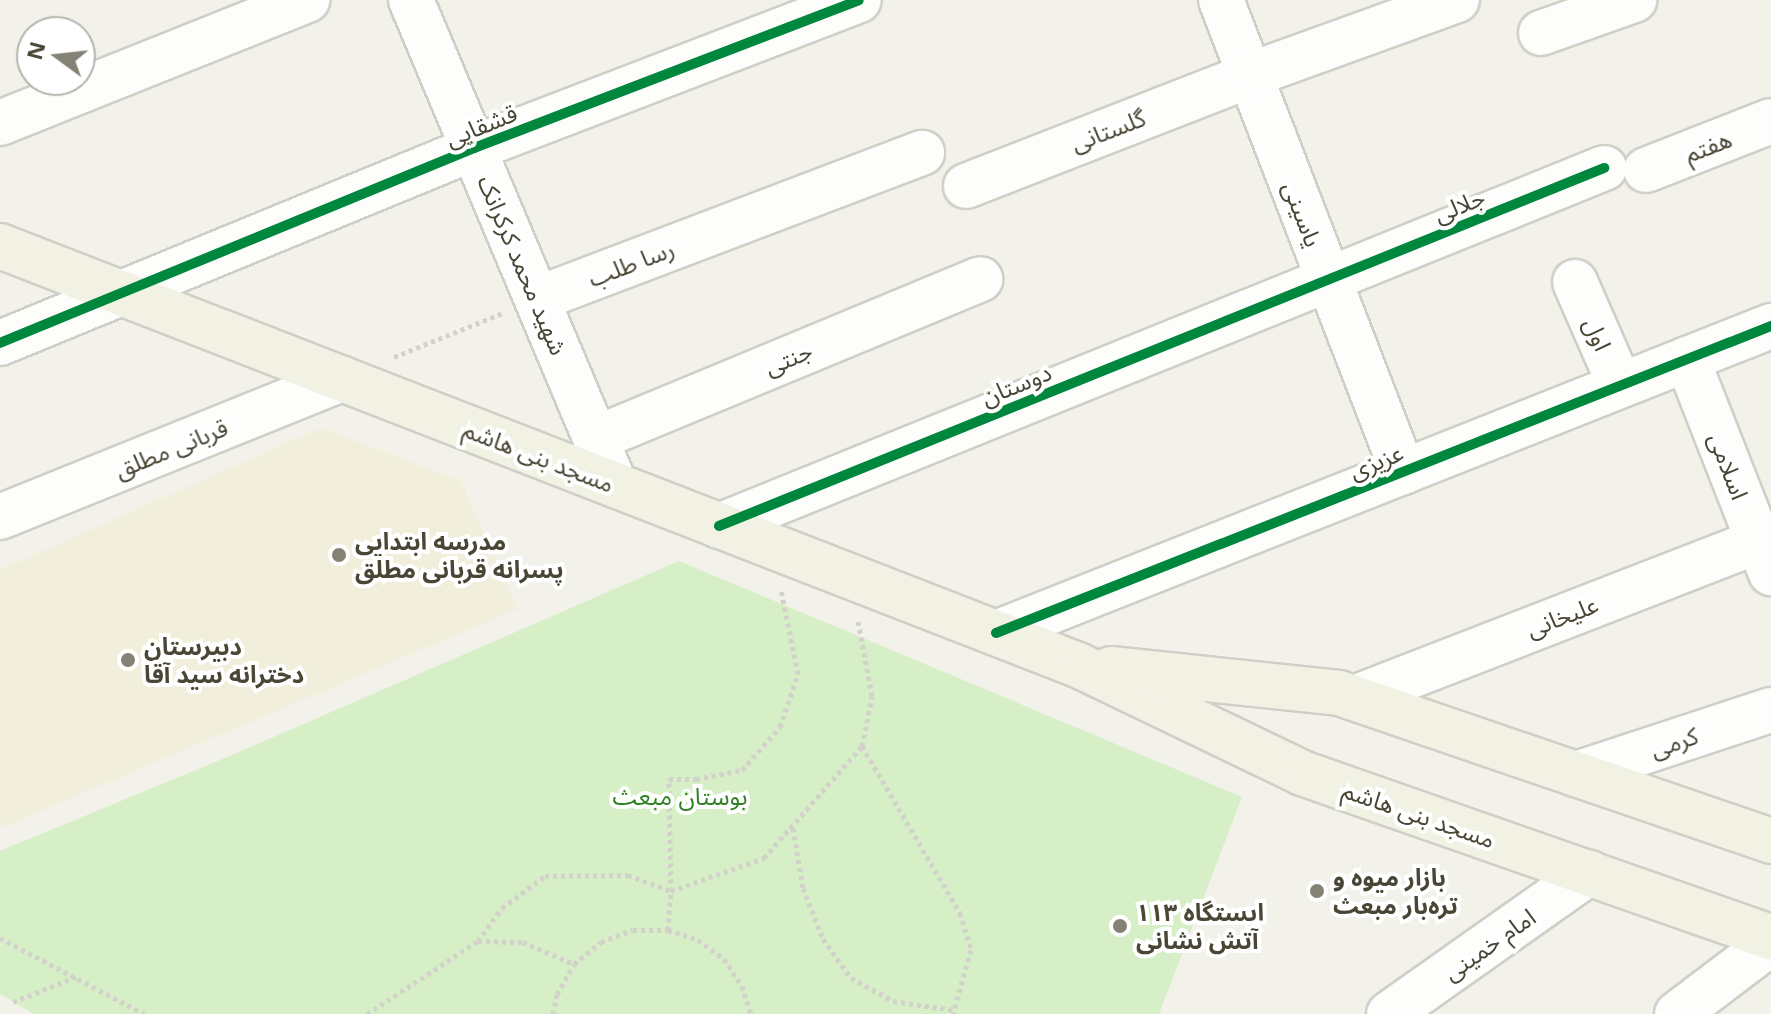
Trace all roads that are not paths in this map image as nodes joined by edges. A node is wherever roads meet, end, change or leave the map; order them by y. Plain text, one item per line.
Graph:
1 (411, 0) edge
2 (859, 0) edge
3 (1221, 0) edge
4 (1457, 0) edge
5 (1634, 0) edge
6 (303, 1) edge
7 (1401, 9) edge
8 (1541, 33) dead end
9 (1250, 75) junction
10 (1771, 121) edge
11 (0, 123) edge
12 (474, 148) junction
13 (922, 153) dead end
14 (1625, 169) joint
15 (966, 186) dead end
16 (0, 246) edge
17 (980, 279) dead end
18 (1328, 279) junction
19 (1575, 282) dead end
20 (121, 293) junction
21 (537, 299) junction
22 (1771, 326) edge
23 (0, 343) edge
24 (1687, 359) junction
25 (342, 379) junction
26 (1620, 385) junction
27 (597, 438) junction
28 (1403, 472) junction
29 (615, 485) junction
30 (0, 517) edge
31 (719, 526) junction
32 (1767, 550) edge
33 (996, 633) junction
34 (1078, 665) junction
35 (1354, 698) junction
36 (1771, 710) edge
37 (1576, 774) junction
38 (1771, 841) edge
39 (1589, 873) junction
40 (1771, 940) edge
41 (1389, 1014) edge
42 (1677, 1014) edge

1 - 12 street, شهید محمد کرکرانک
2 - 12 street, قشقایی
3 - 9 street, یاسینی
4 - 7 street, گلستانی
5 - 8 street
6 - 11 street
7 - 9 street, گلستانی
9 - 15 street, گلستانی
9 - 18 street, یاسینی
10 - 14 street, هفتم
12 - 20 street, قشقایی
12 - 21 street, شهید محمد کرکرانک
13 - 21 street, رسا طلب
14 - 18 street, جلالی
16 - 20 main road, مسجد بنی هاشم
17 - 27 street, جنتی
18 - 28 street, یاسینی
18 - 31 street, دوستان
19 - 26 street, اول
20 - 23 street, قشقایی
20 - 25 main road, مسجد بنی هاشم
21 - 27 street, شهید محمد کرکرانک
22 - 24 street, عزیزی
24 - 26 street, عزیزی
24 - 32 street, اسلامی
25 - 29 main road, مسجد بنی هاشم
25 - 30 street, قربانی مطلق
26 - 28 street, عزیزی
27 - 29 street, شهید محمد کرکرانک
28 - 33 street, عزیزی
29 - 31 main road, مسجد بنی هاشم
31 - 33 main road, مسجد بنی هاشم
32 - 35 street, علیخانی
33 - 34 main road, مسجد بنی هاشم
34 - 35 main road, مسجد بنی هاشم
34 - 39 main road, مسجد بنی هاشم
35 - 37 main road, مسجد بنی هاشم
36 - 37 street, کرمی
37 - 38 main road, مسجد بنی هاشم
39 - 40 main road, مسجد بنی هاشم
39 - 41 street, امام خمینی
40 - 42 street

